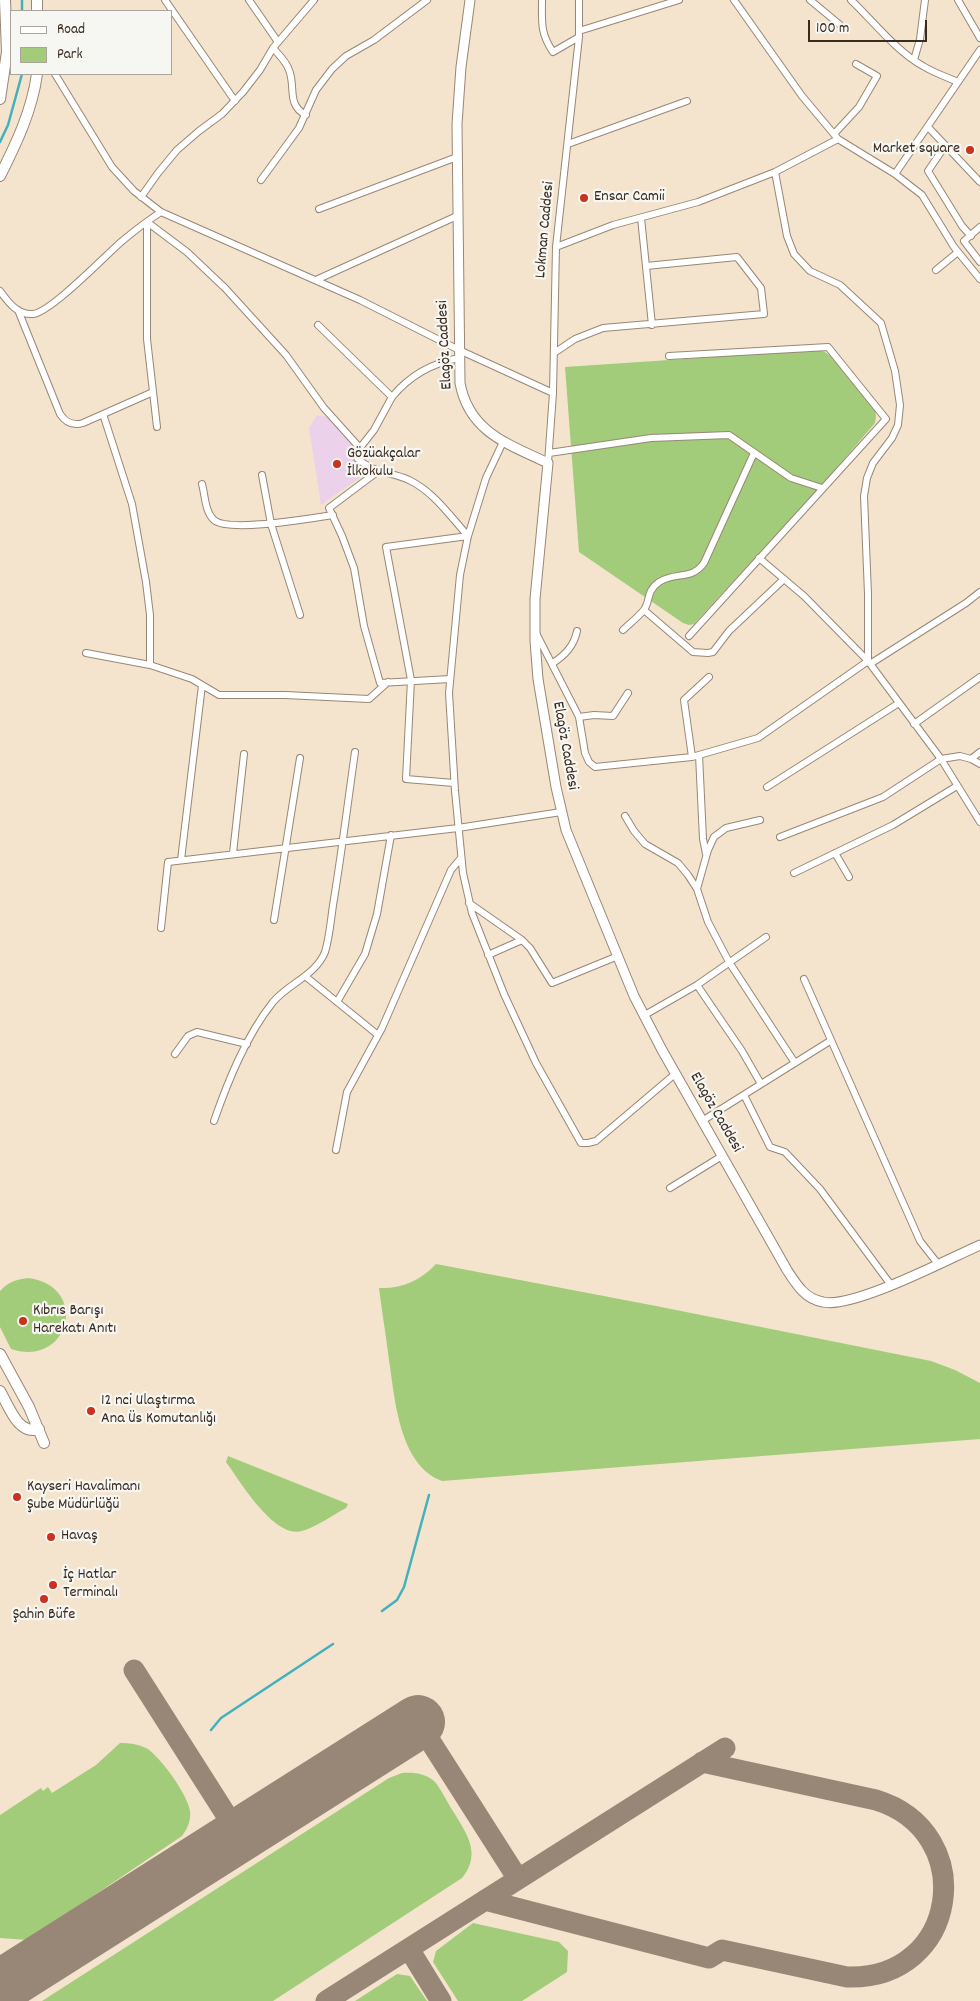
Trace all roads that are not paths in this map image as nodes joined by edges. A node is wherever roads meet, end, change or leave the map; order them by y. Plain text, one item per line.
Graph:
1 (5, 0) edge
2 (249, 0) edge
3 (314, 0) edge
4 (427, 0) edge
5 (470, 0) edge
6 (542, 0) edge
7 (579, 0) edge
8 (679, 0) edge
9 (734, 0) edge
10 (810, 0) edge
11 (851, 0) edge
12 (925, 0) edge
13 (958, 0) edge
14 (172, 10) edge
15 (839, 24) dead end
16 (579, 34) junction
17 (980, 38) edge
18 (278, 42) junction
19 (273, 48) junction
20 (980, 50) edge
21 (914, 60) junction
22 (856, 64) dead end
23 (37, 75) edge
24 (56, 75) edge
25 (958, 82) junction
26 (0, 99) edge
27 (235, 101) junction
28 (688, 101) dead end
29 (306, 115) junction
30 (928, 127) junction
31 (836, 137) junction
32 (568, 144) junction
33 (945, 146) junction
34 (456, 157) junction
35 (775, 172) junction
36 (896, 174) junction
37 (0, 176) edge
38 (261, 180) dead end
39 (980, 182) edge
40 (142, 197) junction
41 (319, 209) dead end
42 (161, 212) junction
43 (457, 216) junction
44 (641, 218) junction
45 (147, 222) junction
46 (980, 227) edge
47 (970, 236) junction
48 (556, 247) junction
49 (958, 252) junction
50 (980, 262) edge
51 (646, 266) junction
52 (936, 270) dead end
53 (980, 279) edge
54 (316, 280) junction
55 (0, 291) edge
56 (18, 310) junction
57 (318, 326) dead end
58 (652, 326) junction
59 (554, 353) junction
60 (459, 354) junction
61 (669, 356) dead end
62 (153, 392) junction
63 (553, 392) junction
64 (392, 397) junction
65 (103, 414) junction
66 (157, 427) dead end
67 (503, 442) junction
68 (360, 448) junction
69 (548, 453) junction
70 (754, 453) junction
71 (548, 464) junction
72 (377, 472) junction
73 (262, 475) dead end
74 (202, 484) dead end
75 (822, 488) junction
76 (333, 515) junction
77 (271, 524) junction
78 (468, 536) junction
79 (759, 558) junction
80 (784, 579) junction
81 (980, 592) edge
82 (644, 610) junction
83 (300, 615) dead end
84 (623, 630) dead end
85 (535, 631) junction
86 (577, 631) dead end
87 (689, 636) dead end
88 (86, 653) dead end
89 (553, 663) junction
90 (869, 663) junction
91 (150, 665) junction
92 (710, 677) dead end
93 (980, 677) edge
94 (450, 679) junction
95 (411, 680) junction
96 (388, 682) junction
97 (202, 685) junction
98 (628, 693) dead end
99 (899, 703) junction
100 (579, 717) junction
101 (914, 724) junction
102 (355, 752) dead end
103 (980, 752) edge
104 (244, 754) dead end
105 (695, 756) junction
106 (300, 758) dead end
107 (971, 759) junction
108 (941, 760) junction
109 (980, 764) edge
110 (454, 783) junction
111 (957, 786) junction
112 (767, 787) dead end
113 (561, 812) junction
114 (625, 816) dead end
115 (760, 820) dead end
116 (980, 822) edge
117 (458, 828) junction
118 (391, 835) junction
119 (780, 837) dead end
120 (343, 841) junction
121 (287, 847) junction
122 (835, 853) junction
123 (232, 854) junction
124 (706, 856) junction
125 (461, 858) junction
126 (181, 860) junction
127 (794, 873) dead end
128 (849, 877) dead end
129 (697, 889) junction
130 (469, 903) junction
131 (274, 920) dead end
132 (161, 928) dead end
133 (766, 937) dead end
134 (522, 940) junction
135 (488, 955) junction
136 (618, 956) junction
137 (729, 962) junction
138 (305, 976) junction
139 (804, 979) dead end
140 (697, 986) junction
141 (336, 1002) junction
142 (643, 1016) junction
143 (378, 1035) junction
144 (830, 1041) junction
145 (247, 1044) junction
146 (176, 1054) dead end
147 (795, 1063) junction
148 (675, 1074) junction
149 (761, 1084) junction
150 (744, 1094) junction
151 (214, 1121) dead end
152 (702, 1121) junction
153 (336, 1150) dead end
154 (722, 1156) junction
155 (670, 1188) dead end
156 (980, 1245) edge
157 (938, 1264) junction
158 (891, 1284) junction
159 (0, 1354) edge
160 (0, 1391) edge
161 (40, 1429) junction
162 (44, 1443) dead end

1 - 26 main road
2 - 18 street
3 - 18 street
4 - 29 street
5 - 34 street, Elagöz Caddesi
6 - 16 street
7 - 16 street, Lokman Caddesi
8 - 16 street
9 - 31 street
10 - 15 street
11 - 21 street
12 - 21 street
13 - 17 street
14 - 27 street
16 - 32 street, Lokman Caddesi
18 - 19 street
19 - 27 street
19 - 29 street
20 - 25 street
21 - 25 street
22 - 31 street
23 - 37 main road
24 - 40 street
25 - 30 street
27 - 40 street
28 - 32 street
29 - 38 street
30 - 33 street
30 - 36 street
31 - 35 street
31 - 36 street
32 - 48 street, Lokman Caddesi
33 - 39 street
33 - 47 street
34 - 41 street
34 - 43 street, Elagöz Caddesi
35 - 44 street
35 - 90 street
36 - 49 street
40 - 42 street
42 - 45 street
42 - 54 street
43 - 54 street
43 - 60 street, Elagöz Caddesi
44 - 48 street
44 - 51 street
45 - 56 street
45 - 62 street
45 - 68 street
46 - 47 street
47 - 50 street
48 - 59 street, Lokman Caddesi
49 - 52 street
49 - 53 street
51 - 58 street
51 - 58 street
54 - 60 street
55 - 56 street
56 - 65 street
57 - 64 street
58 - 59 street
59 - 63 street, Lokman Caddesi
60 - 63 street
60 - 64 street
60 - 67 street, Elagöz Caddesi
61 - 75 street
62 - 65 street
62 - 66 street
63 - 69 street, Lokman Caddesi
64 - 68 street
65 - 91 street
67 - 71 street, Elagöz Caddesi
67 - 78 street
68 - 72 street
69 - 70 street
69 - 71 street, Lokman Caddesi
70 - 75 street
70 - 82 street
71 - 85 street, Elagöz Caddesi
72 - 76 street
72 - 78 street
73 - 77 street
74 - 77 street
75 - 79 street
76 - 77 street
76 - 96 street
77 - 83 street
78 - 94 street
78 - 95 street
79 - 80 street
79 - 87 street
80 - 82 street
80 - 90 street
81 - 90 street
82 - 84 street
85 - 89 street
85 - 113 street, Elagöz Caddesi
86 - 89 street
88 - 91 street
89 - 100 street
90 - 99 street
90 - 105 street
91 - 97 street
92 - 105 street
93 - 101 street
94 - 95 street
94 - 110 street
95 - 96 street
95 - 110 street
96 - 97 street
97 - 126 street
98 - 100 street
99 - 101 street
99 - 112 street
100 - 105 street
101 - 108 street
102 - 120 street
103 - 107 street
104 - 123 street
105 - 124 street
106 - 121 street
107 - 108 street
107 - 109 street
108 - 111 street
108 - 119 street
110 - 117 street
111 - 116 street
111 - 122 street
113 - 117 street
113 - 136 street, Elagöz Caddesi
114 - 129 street
115 - 124 street
117 - 118 street
117 - 125 street
118 - 120 street
118 - 141 street
120 - 121 street
120 - 138 street
121 - 123 street
121 - 131 street
122 - 127 street
122 - 128 street
123 - 126 street
124 - 129 street
125 - 130 street
125 - 143 street
126 - 132 street
129 - 137 street
130 - 134 street
130 - 135 street
133 - 137 street
134 - 135 street
134 - 136 street
135 - 148 street
136 - 142 street, Elagöz Caddesi
137 - 140 street
137 - 147 street
138 - 141 street
138 - 145 street
139 - 144 street
140 - 142 street
140 - 149 street
141 - 143 street
142 - 148 street, Elagöz Caddesi
143 - 153 street
144 - 147 street
144 - 157 street
145 - 146 street
145 - 151 street
147 - 149 street
148 - 152 street, Elagöz Caddesi
149 - 150 street
150 - 152 street
150 - 158 street
152 - 154 street, Elagöz Caddesi
154 - 155 street
154 - 158 street, Elagöz Caddesi
156 - 157 street, Elagöz Caddesi
157 - 158 street, Elagöz Caddesi
159 - 161 main road
160 - 161 main road
161 - 162 main road

